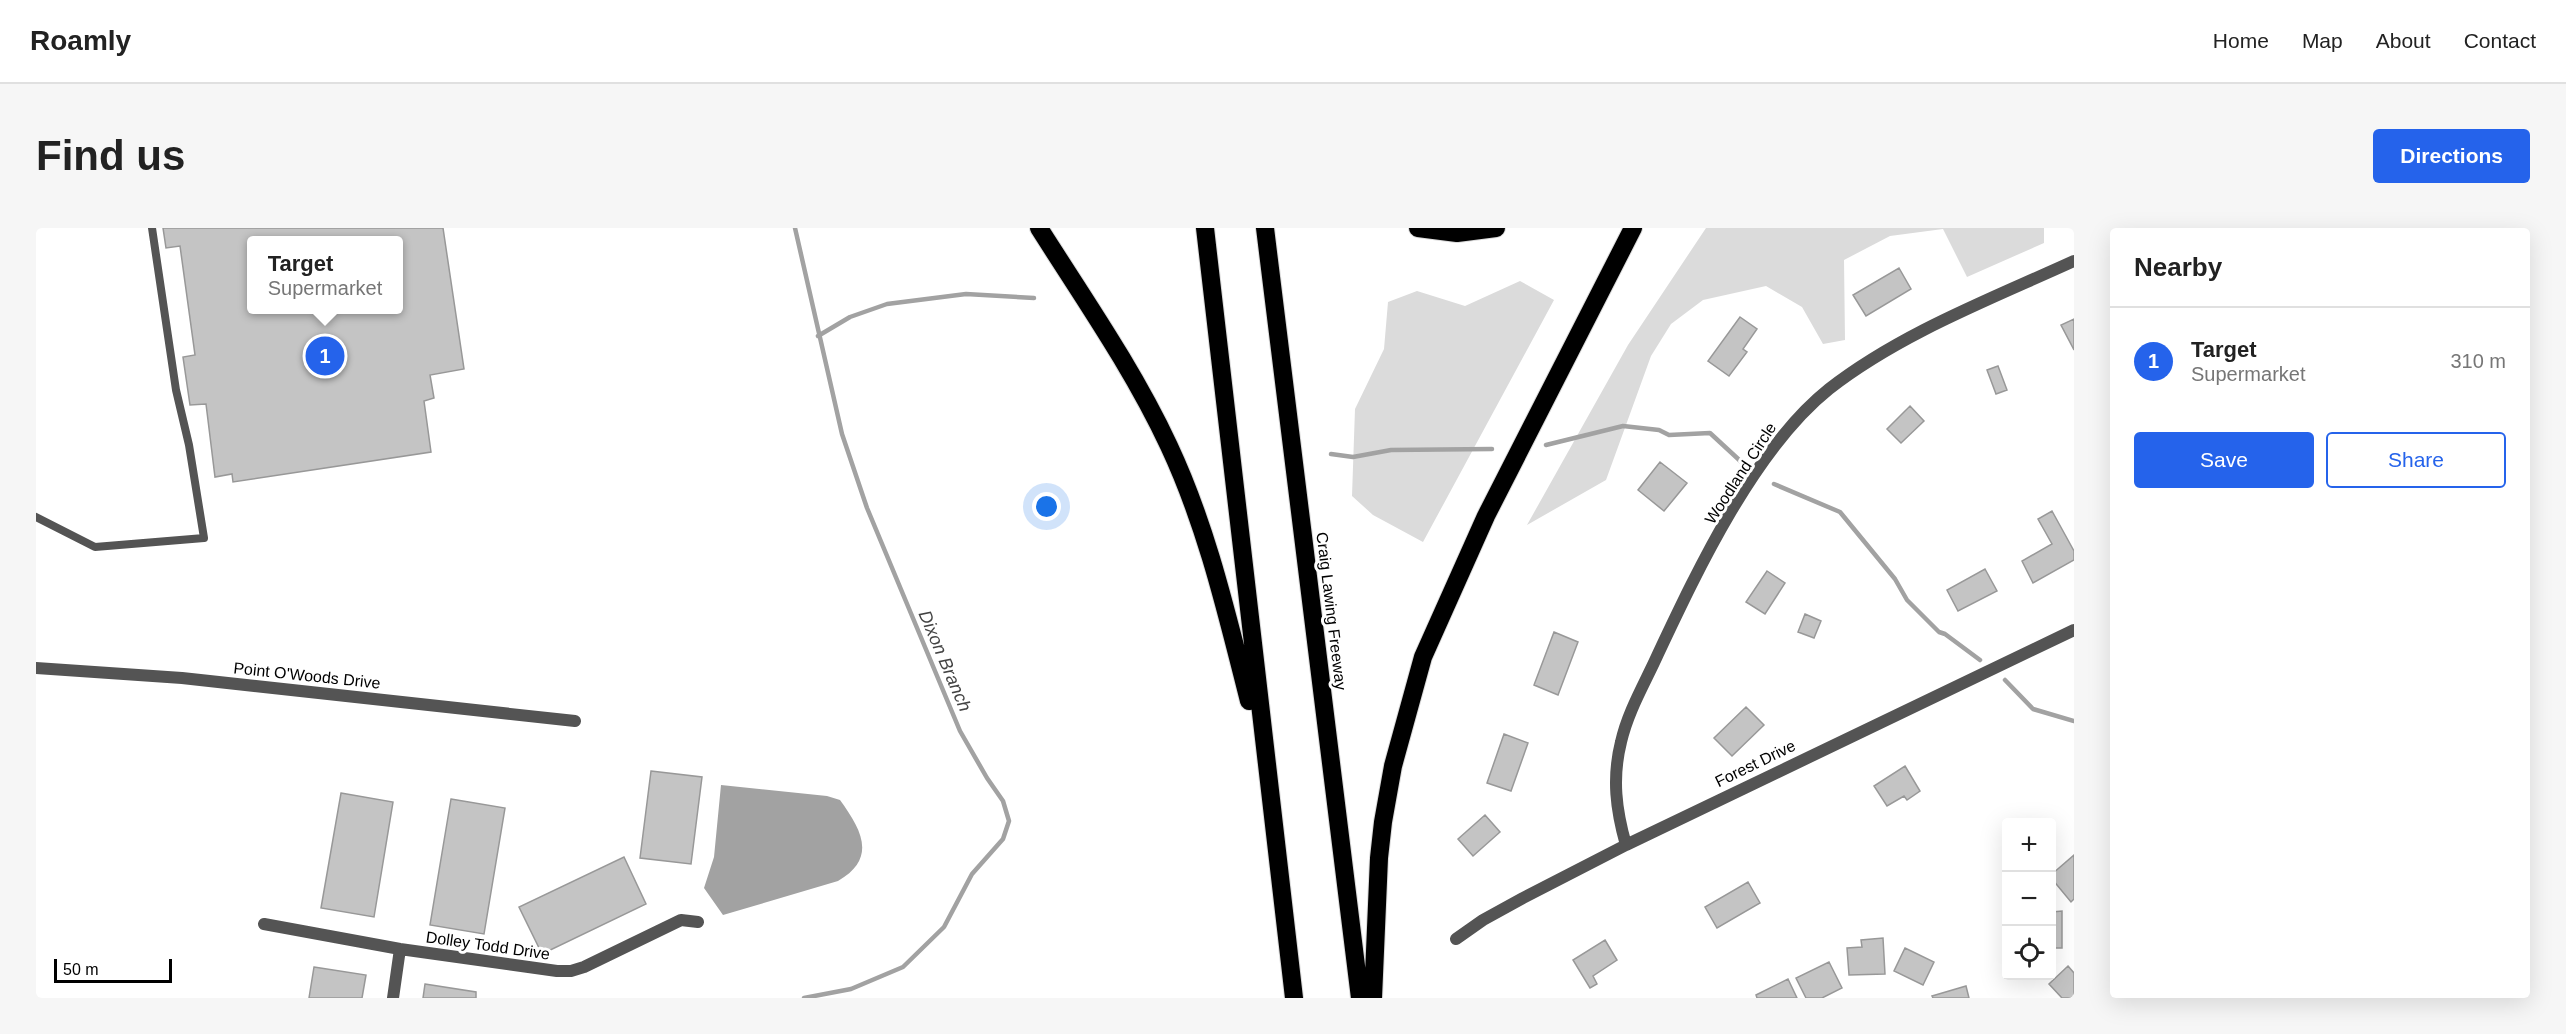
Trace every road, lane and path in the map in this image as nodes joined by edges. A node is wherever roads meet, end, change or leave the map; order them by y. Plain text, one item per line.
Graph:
1 (152, 228) edge
2 (1039, 228) edge
3 (1204, 228) edge
4 (1265, 228) edge
5 (1418, 228) edge
6 (1496, 228) edge
7 (1633, 228) edge
8 (2074, 261) edge
9 (36, 517) edge
10 (2074, 630) edge
11 (36, 668) edge
12 (575, 721) dead end
13 (1266, 767) junction
14 (1626, 845) junction
15 (698, 922) dead end
16 (264, 924) dead end
17 (1456, 939) dead end
18 (400, 949) junction
19 (393, 998) edge
20 (1293, 998) edge
21 (1360, 998) edge
22 (1373, 998) edge

1 - 9 lane
2 - 13 highway
3 - 13 highway
4 - 21 highway, Craig Lawing Freeway
5 - 6 highway
7 - 22 highway
8 - 14 street, Woodland Circle
10 - 14 street, Forest Drive
11 - 12 street, Point O'Woods Drive
13 - 20 highway
14 - 17 street, Forest Drive
15 - 18 street, Dolley Todd Drive
16 - 18 street, Dolley Todd Drive
18 - 19 street

